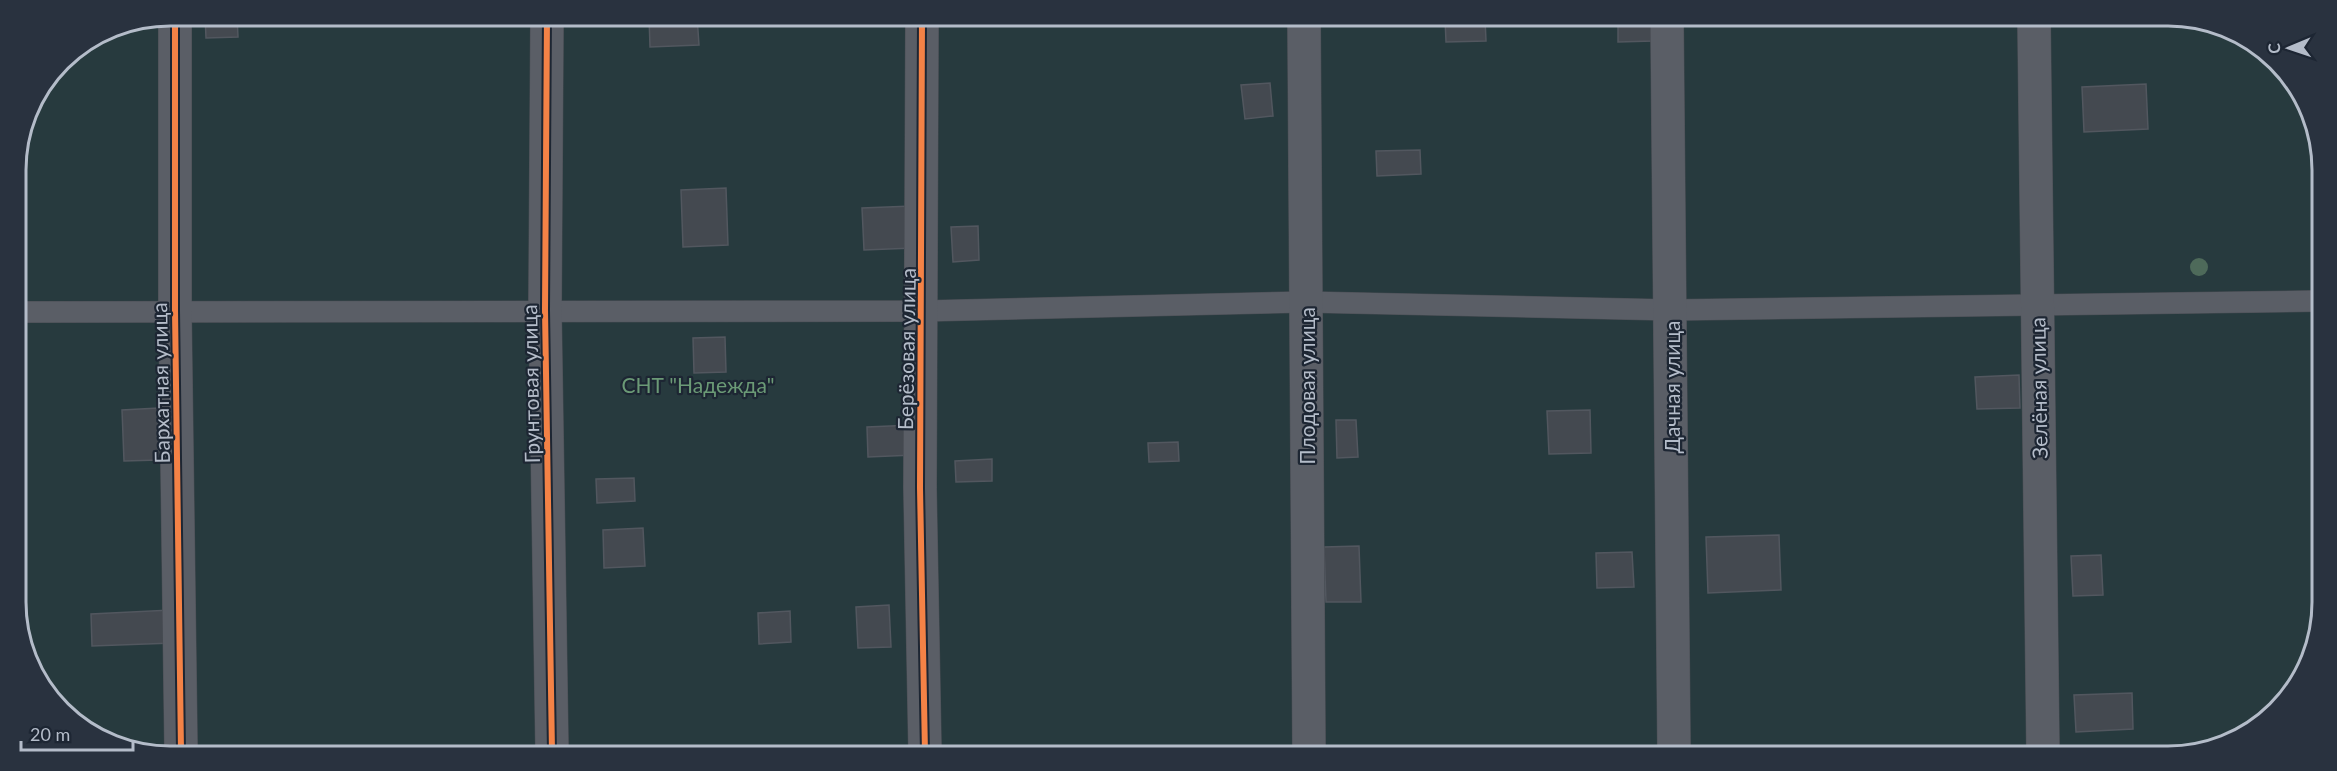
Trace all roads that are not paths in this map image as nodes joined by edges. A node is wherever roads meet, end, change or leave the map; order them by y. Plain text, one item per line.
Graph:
1 (175, 26) edge
2 (548, 26) edge
3 (922, 26) edge
4 (1304, 26) edge
5 (1667, 26) edge
6 (2034, 26) edge
7 (2312, 301) edge
8 (1306, 302) junction
9 (2037, 304) junction
10 (545, 309) junction
11 (1671, 310) junction
12 (175, 311) junction
13 (923, 311) junction
14 (26, 312) edge
15 (1309, 745) edge
16 (1674, 745) edge
17 (2043, 745) edge
18 (181, 746) edge
19 (552, 746) edge
20 (925, 746) edge

1 - 12 street, Бархатная улица
2 - 10 street, Грунтовая улица
3 - 13 street, Берёзовая улица
4 - 8 street, Плодовая улица
5 - 11 street, Дачная улица
6 - 9 street, Зелёная улица
7 - 9 lane
8 - 11 lane
8 - 13 lane
8 - 15 street, Плодовая улица
9 - 11 lane
9 - 17 street, Зелёная улица
10 - 12 lane
10 - 13 lane
10 - 19 street, Грунтовая улица
11 - 16 street, Дачная улица
12 - 14 lane
12 - 18 street, Бархатная улица
13 - 20 street, Берёзовая улица

